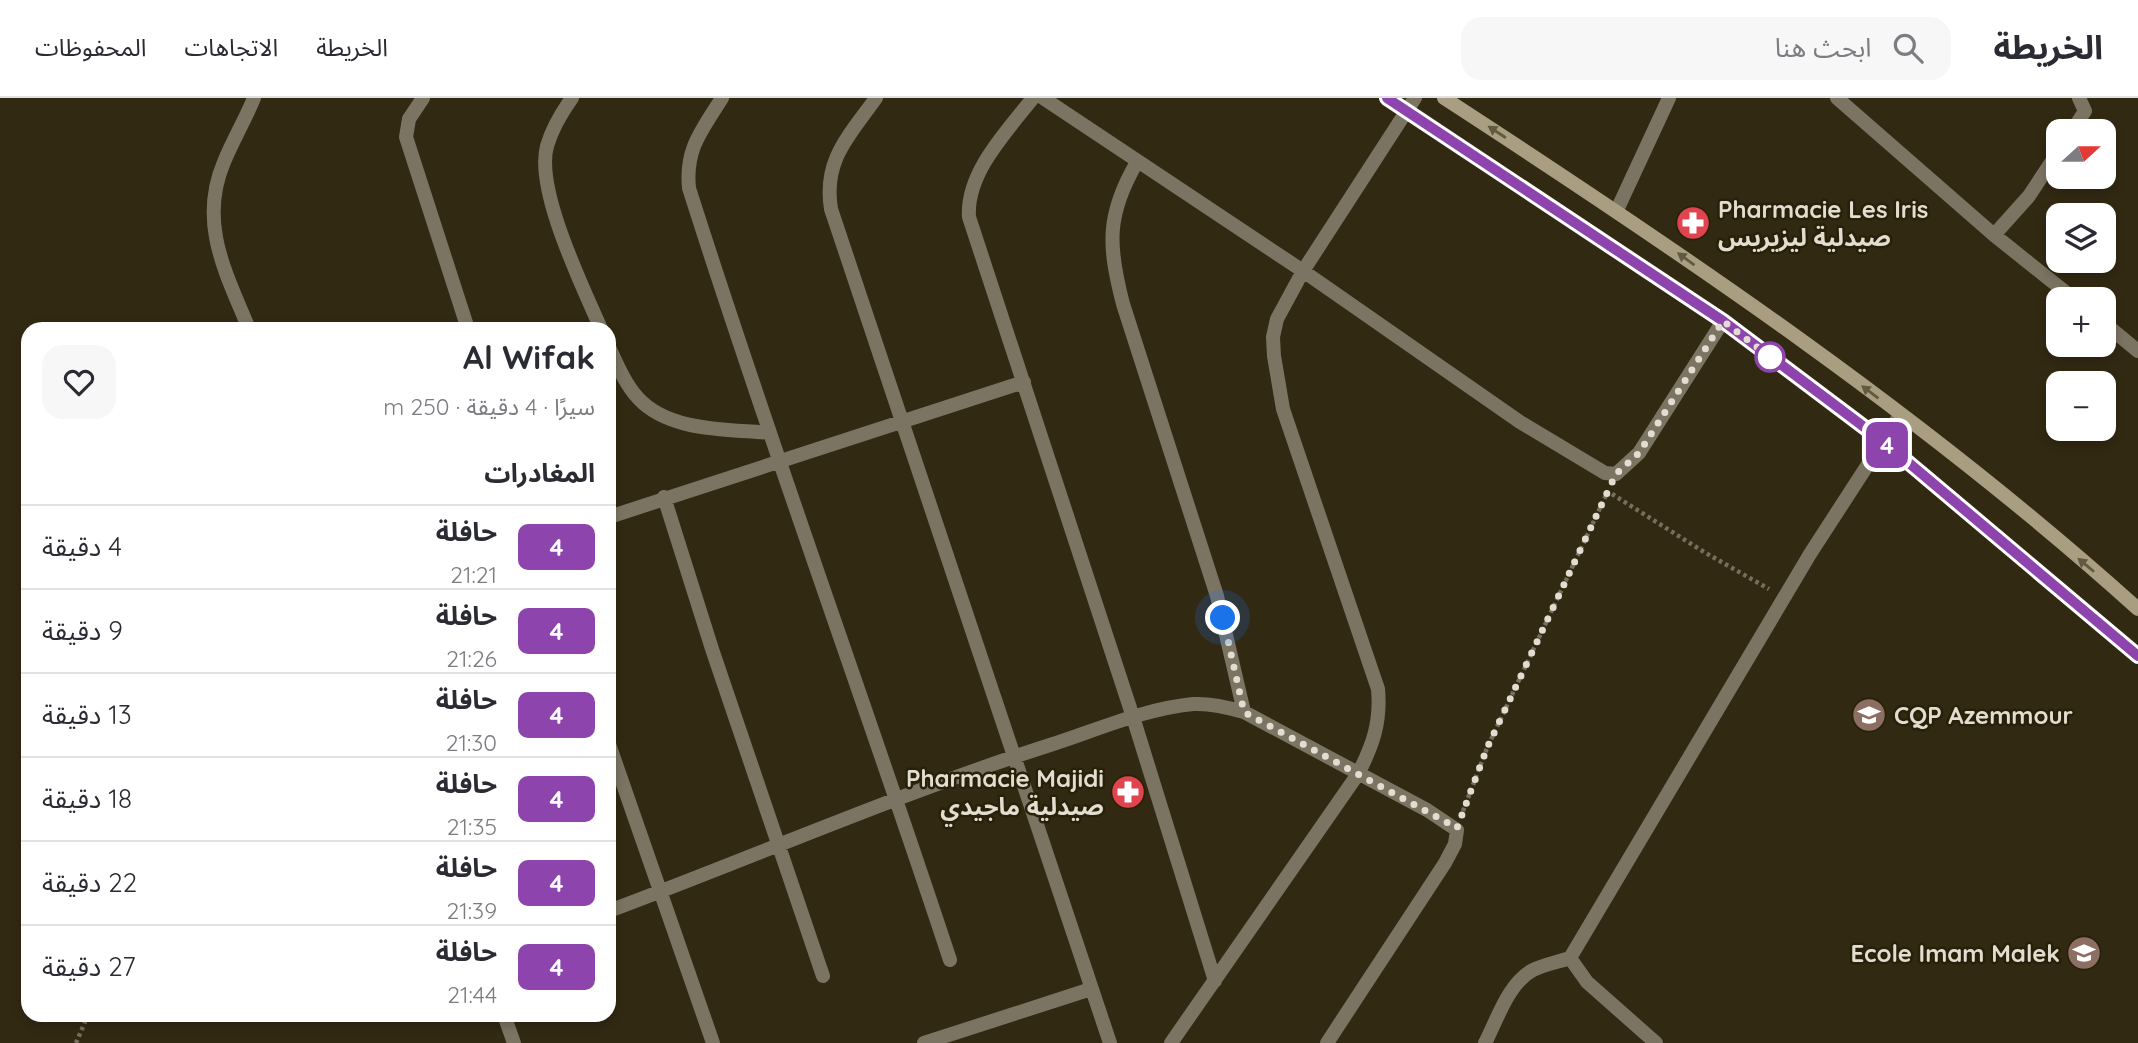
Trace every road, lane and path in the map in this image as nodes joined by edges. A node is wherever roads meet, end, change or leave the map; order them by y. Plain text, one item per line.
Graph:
1 (254, 98) edge
2 (423, 98) edge
3 (572, 98) edge
4 (722, 98) edge
5 (876, 98) edge
6 (1032, 98) edge
7 (1044, 98) edge
8 (1387, 98) edge
9 (1415, 98) edge
10 (1444, 98) edge
11 (1669, 98) edge
12 (1826, 98) edge
13 (1832, 98) edge
14 (1837, 98) edge
15 (2079, 98) edge
16 (1406, 111) junction
17 (2080, 119) edge
18 (1137, 162) junction
19 (2046, 170) edge
20 (1617, 210) junction
21 (1994, 235) junction
22 (1303, 271) junction
23 (2059, 287) edge
24 (1723, 321) junction
25 (246, 322) edge
26 (466, 322) edge
27 (598, 322) edge
28 (2116, 333) edge
29 (2138, 351) edge
30 (616, 360) edge
31 (1024, 382) junction
32 (1900, 415) junction
33 (901, 420) junction
34 (770, 433) junction
35 (1884, 442) junction
36 (779, 459) junction
37 (1616, 474) junction
38 (1608, 491) junction
39 (664, 497) junction
40 (616, 514) edge
41 (1785, 598) junction
42 (2138, 609) edge
43 (2138, 656) edge
44 (1244, 712) junction
45 (1133, 717) junction
46 (1015, 756) junction
47 (616, 763) edge
48 (1358, 774) junction
49 (897, 798) junction
50 (1457, 828) junction
51 (778, 845) junction
52 (662, 891) junction
53 (616, 908) edge
54 (1570, 958) junction
55 (950, 960) dead end
56 (823, 976) dead end
57 (1215, 981) junction
58 (1091, 989) junction
59 (85, 1022) edge
60 (506, 1022) edge
61 (76, 1043) edge
62 (514, 1043) edge
63 (713, 1043) edge
64 (924, 1043) edge
65 (1110, 1043) edge
66 (1171, 1043) edge
67 (1327, 1043) edge
68 (1485, 1043) edge
69 (1656, 1043) edge

1 - 25 street
2 - 26 street
3 - 27 street
4 - 34 street
5 - 33 street
6 - 31 street
7 - 18 street
8 - 16 main road
9 - 16 street
20 -> 10 main road
11 - 20 street
12 - 13 street
14 - 21 street
15 - 17 street
16 - 22 street
16 - 24 main road
18 - 22 street
18 - 44 street
19 - 21 street
32 -> 20 main road
21 - 23 street
22 - 37 street
22 - 48 street
24 - 35 main road
24 - 37 street
28 - 29 street
30 - 34 street
31 - 33 street
31 - 45 street
32 - 35 street
42 -> 32 main road
33 - 36 street
33 - 46 street
34 - 36 street
35 - 41 street
35 - 43 main road
36 - 39 street
36 - 49 street
37 - 38 path
38 - 41 path
38 - 50 path
39 - 40 street
39 - 51 street
41 - 54 street
44 - 45 street
44 - 48 street
45 - 46 street
45 - 57 street
46 - 49 street
46 - 58 street
47 - 52 street
48 - 50 street
48 - 57 street
49 - 51 street
49 - 55 street
50 - 67 street
51 - 52 street
51 - 56 street
52 - 53 street
52 - 63 street
54 - 68 street
54 - 69 street
57 - 66 street
58 - 64 street
58 - 65 street
59 - 61 path
60 - 62 street

